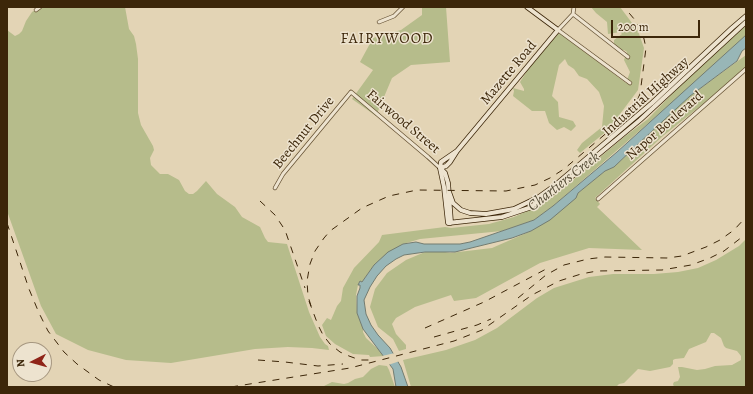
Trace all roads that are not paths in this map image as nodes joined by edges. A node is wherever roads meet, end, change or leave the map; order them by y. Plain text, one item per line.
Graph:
1 (403, 7) edge
2 (528, 7) edge
3 (574, 7) edge
4 (573, 14) junction
5 (746, 16) edge
6 (379, 22) dead end
7 (746, 22) edge
8 (558, 30) junction
9 (628, 57) dead end
10 (746, 69) edge
11 (630, 83) dead end
12 (351, 92) joint
13 (440, 168) junction
14 (275, 188) dead end
15 (449, 192) junction
16 (598, 199) dead end
17 (450, 223) junction

1 - 6 street
2 - 8 street
3 - 4 street
4 - 8 street, Mazette Road
4 - 9 street
5 - 15 street, Industrial Highway
7 - 17 street, Industrial Highway
8 - 11 street
8 - 13 street, Mazette Road
10 - 16 street, Napor Boulevard
12 - 13 street, Fairwood Street
12 - 14 street, Beechnut Drive
13 - 15 street, Fairwood Street
13 - 17 street, Fairwood Street
15 - 17 street, Fairwood Street

